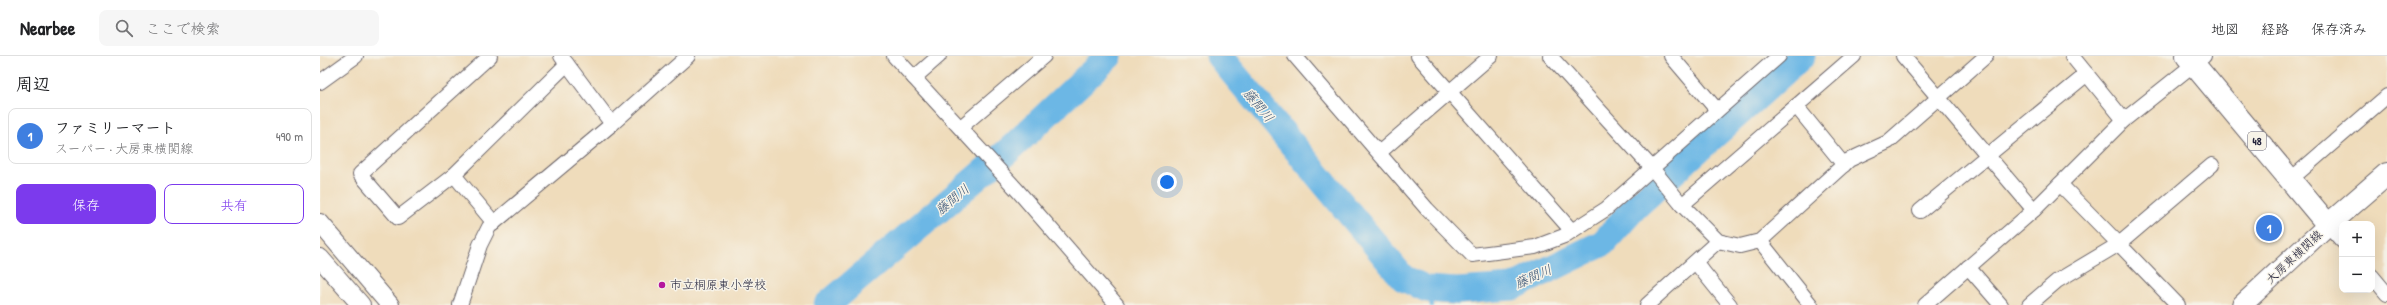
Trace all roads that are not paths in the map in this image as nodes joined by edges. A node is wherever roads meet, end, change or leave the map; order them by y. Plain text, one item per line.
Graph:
1 (356, 56) edge
2 (490, 56) edge
3 (688, 56) edge
4 (894, 56) edge
5 (938, 56) edge
6 (1044, 56) edge
7 (1295, 56) edge
8 (1418, 56) edge
9 (1491, 56) edge
10 (1550, 56) edge
11 (1670, 56) edge
12 (1779, 56) edge
13 (1854, 56) edge
14 (1903, 56) edge
15 (1986, 56) edge
16 (2072, 56) edge
17 (2195, 59) edge
18 (564, 60) edge
19 (2087, 74) junction
20 (914, 78) junction
21 (320, 82) edge
22 (1450, 93) junction
23 (2387, 96) edge
24 (1937, 98) junction
25 (1796, 106) junction
26 (1717, 110) junction
27 (2124, 120) junction
28 (612, 124) junction
29 (965, 132) junction
30 (1380, 152) junction
31 (1988, 156) junction
32 (1844, 165) junction
33 (2212, 165) dead end
34 (1651, 167) junction
35 (2387, 174) edge
36 (454, 175) junction
37 (2290, 180) junction
38 (2060, 184) junction
39 (1682, 205) junction
40 (2034, 210) junction
41 (1920, 211) dead end
42 (320, 223) edge
43 (494, 223) junction
44 (2328, 225) junction
45 (1572, 230) junction
46 (2339, 238) edge
47 (1718, 241) junction
48 (1760, 242) junction
49 (2119, 244) junction
50 (320, 258) edge
51 (1696, 263) junction
52 (1968, 267) junction
53 (2375, 280) edge
54 (2387, 294) edge
55 (361, 305) edge
56 (390, 305) edge
57 (460, 305) edge
58 (1117, 305) edge
59 (1647, 305) edge
60 (1730, 305) edge
61 (1811, 305) edge
62 (1925, 305) edge
63 (2001, 305) edge
64 (2029, 305) edge
65 (2178, 305) edge
66 (2242, 305) edge

1 - 21 street
2 - 36 street
3 - 28 street
4 - 20 street
5 - 20 street
6 - 29 street
7 - 30 street
8 - 22 street
9 - 22 street
10 - 34 street
11 - 26 street
12 - 26 street
13 - 25 street
14 - 24 street
15 - 24 street
16 - 19 street
17 - 27 street
17 - 37 main road, 48
18 - 28 street
18 - 36 street
19 - 27 street
19 - 31 street
20 - 29 street
22 - 30 street
22 - 45 street
23 - 37 street
24 - 31 street
24 - 32 street
25 - 32 street
25 - 39 street
26 - 34 street
27 - 38 street
28 - 43 street
29 - 58 street
30 - 45 street
31 - 40 street
31 - 41 street
32 - 48 street
33 - 49 street
34 - 39 street
34 - 45 street
35 - 44 main road
36 - 43 street
37 - 44 main road, 48
38 - 40 street
38 - 49 street
39 - 47 street
40 - 52 street
42 - 56 street
43 - 57 street
44 - 46 street
44 - 66 main road, 大房東横関線
47 - 48 street
47 - 51 street
48 - 61 street
49 - 64 street
49 - 65 street
50 - 55 street
51 - 59 street
51 - 60 street
52 - 62 street
52 - 63 street
53 - 54 street

